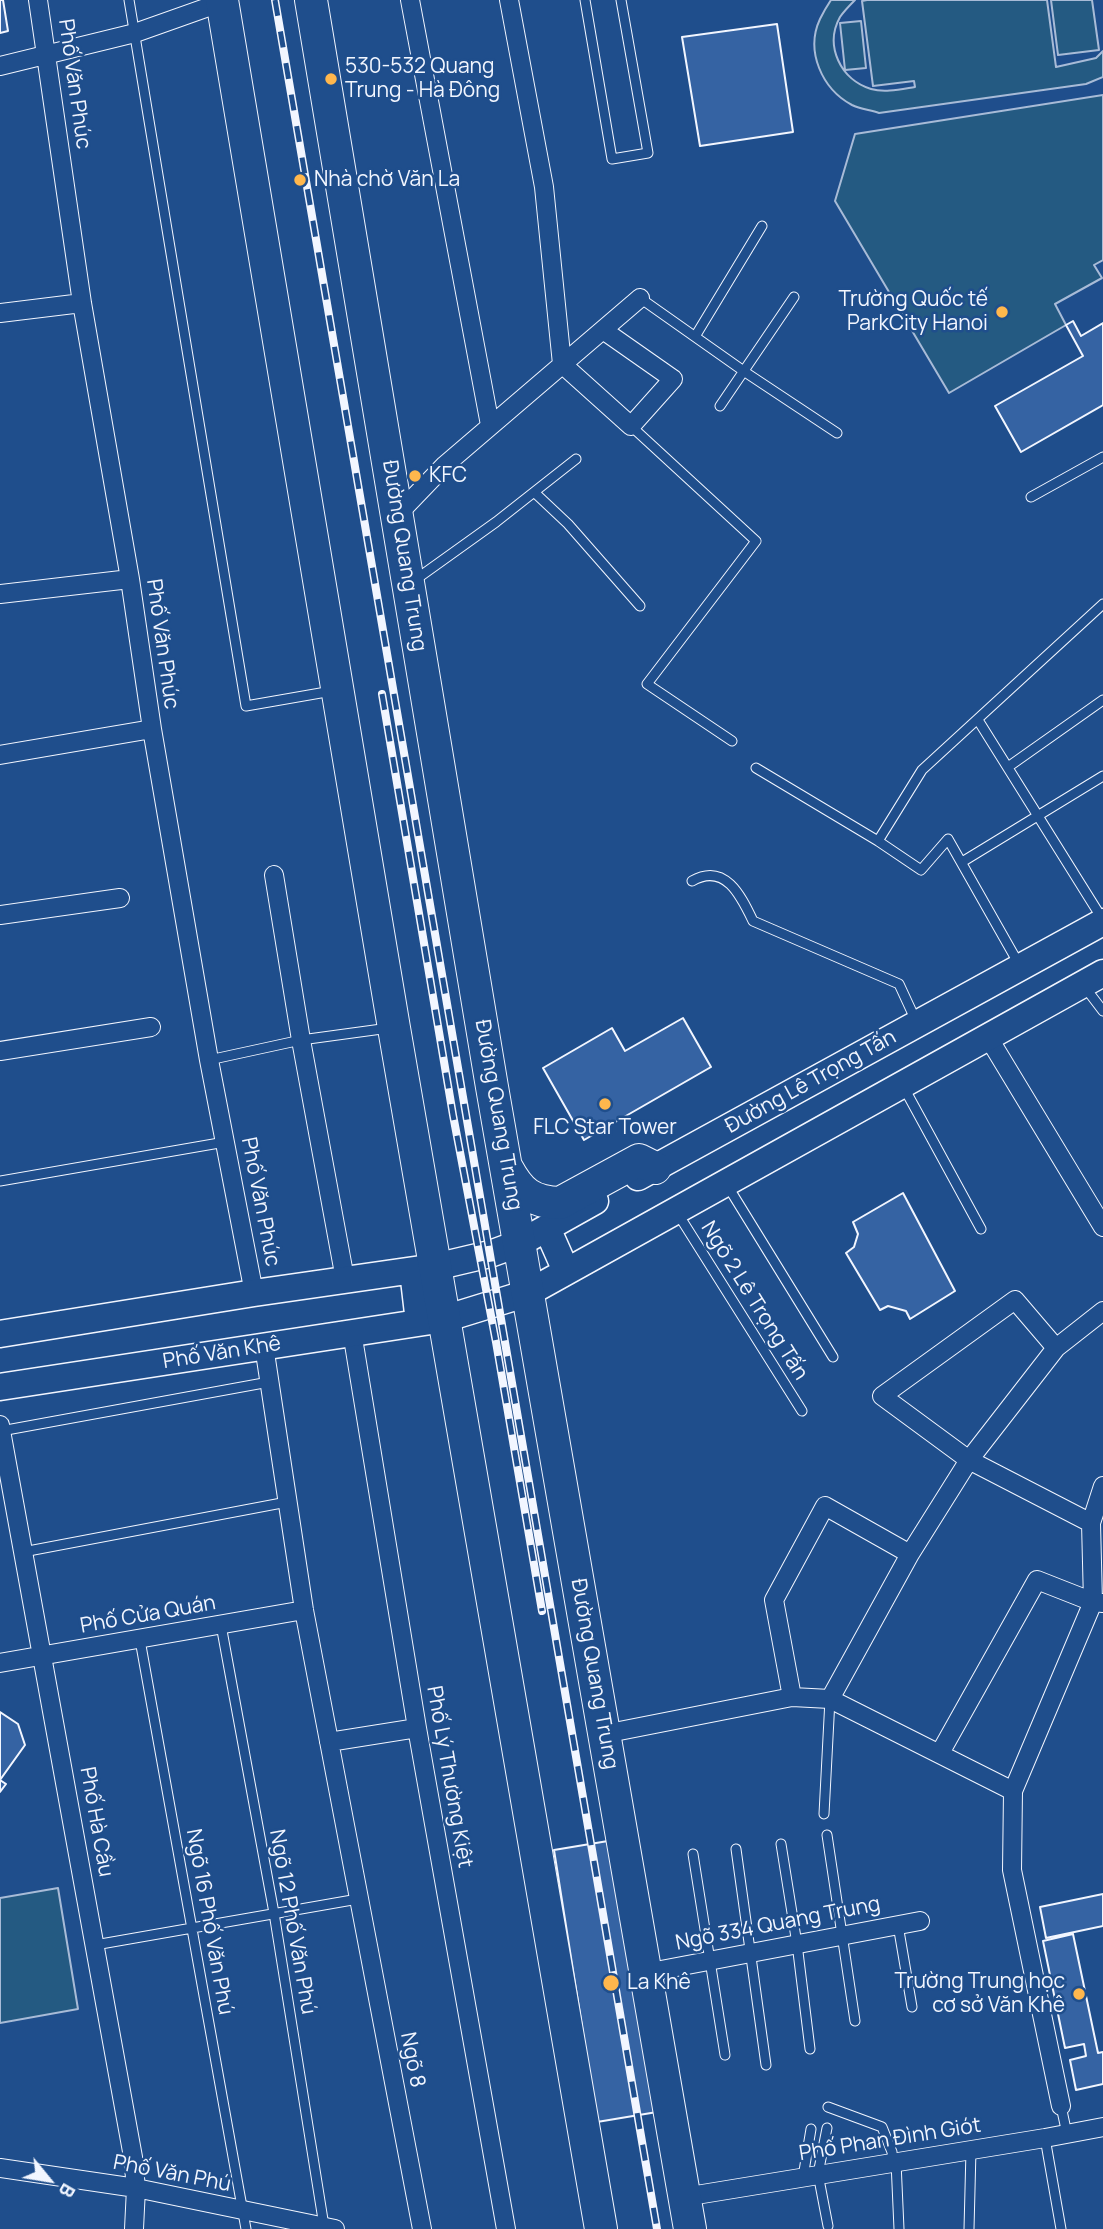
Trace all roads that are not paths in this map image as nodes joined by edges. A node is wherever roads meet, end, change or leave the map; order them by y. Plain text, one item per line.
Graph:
1 (38, 0) edge
2 (129, 0) edge
3 (311, 0) edge
4 (410, 0) edge
5 (509, 0) edge
6 (585, 0) edge
7 (621, 0) edge
8 (225, 1) edge
9 (135, 33) junction
10 (47, 55) junction
11 (0, 66) edge
12 (762, 226) dead end
13 (640, 298) joint
14 (794, 298) dead end
15 (82, 303) junction
16 (0, 313) edge
17 (603, 330) junction
18 (696, 335) junction
19 (562, 364) junction
20 (745, 372) junction
21 (720, 406) dead end
22 (490, 425) junction
23 (631, 426) junction
24 (837, 433) dead end
25 (1103, 457) edge
26 (576, 459) dead end
27 (534, 492) junction
28 (1031, 497) dead end
29 (397, 515) junction
30 (130, 579) junction
31 (408, 584) junction
32 (0, 594) edge
33 (1103, 604) edge
34 (640, 606) dead end
35 (338, 690) junction
36 (1103, 700) edge
37 (978, 720) junction
38 (152, 729) junction
39 (732, 741) dead end
40 (0, 755) edge
41 (1008, 767) junction
42 (755, 768) dead end
43 (1103, 776) edge
44 (1038, 816) junction
45 (878, 841) junction
46 (962, 862) junction
47 (274, 875) dead end
48 (692, 881) dead end
49 (120, 898) dead end
50 (0, 915) edge
51 (1103, 921) edge
52 (1021, 968) junction
53 (1093, 979) edge
54 (1103, 1011) edge
55 (917, 1024) junction
56 (151, 1027) dead end
57 (394, 1028) junction
58 (988, 1037) junction
59 (301, 1040) junction
60 (0, 1051) edge
61 (209, 1060) junction
62 (902, 1085) junction
63 (225, 1142) junction
64 (506, 1166) junction
65 (655, 1168) junction
66 (0, 1181) edge
67 (726, 1183) junction
68 (675, 1210) junction
69 (547, 1227) junction
70 (1103, 1227) edge
71 (981, 1229) dead end
72 (520, 1243) junction
73 (424, 1269) junction
74 (566, 1271) junction
75 (345, 1279) junction
76 (254, 1293) junction
77 (528, 1293) junction
78 (1103, 1311) edge
79 (432, 1320) junction
80 (352, 1332) junction
81 (0, 1334) edge
82 (264, 1346) junction
83 (1056, 1348) junction
84 (833, 1357) dead end
85 (269, 1382) junction
86 (0, 1387) edge
87 (803, 1411) dead end
88 (1, 1428) edge
89 (969, 1460) junction
90 (1103, 1486) edge
91 (287, 1502) junction
92 (1091, 1523) junction
93 (23, 1552) junction
94 (910, 1554) junction
95 (1098, 1603) edge
96 (304, 1610) junction
97 (220, 1625) junction
98 (140, 1640) junction
99 (43, 1657) junction
100 (0, 1663) edge
101 (792, 1698) junction
102 (830, 1699) junction
103 (417, 1728) junction
104 (604, 1734) junction
105 (329, 1742) junction
106 (940, 1753) junction
107 (1013, 1791) junction
108 (824, 1814) dead end
109 (827, 1835) dead end
110 (781, 1844) dead end
111 (736, 1849) dead end
112 (693, 1854) dead end
113 (358, 1899) junction
114 (274, 1913) junction
115 (920, 1921) dead end
116 (898, 1925) junction
117 (193, 1927) junction
118 (843, 1935) junction
119 (797, 1944) junction
120 (95, 1945) junction
121 (751, 1952) junction
122 (708, 1960) junction
123 (645, 1973) junction
124 (912, 2007) dead end
125 (855, 2021) dead end
126 (810, 2049) dead end
127 (726, 2055) dead end
128 (766, 2065) dead end
129 (828, 2106) dead end
130 (1061, 2106) joint
131 (827, 2127) dead end
132 (1103, 2127) edge
133 (811, 2129) dead end
134 (1067, 2134) junction
135 (1045, 2138) junction
136 (971, 2150) junction
137 (895, 2162) junction
138 (0, 2168) edge
139 (810, 2176) junction
140 (135, 2188) junction
141 (684, 2197) junction
142 (244, 2220) edge
143 (828, 2226) dead end
144 (330, 2227) edge
145 (134, 2229) edge
146 (422, 2229) edge
147 (506, 2229) edge
148 (601, 2229) edge
149 (690, 2229) edge
150 (899, 2229) edge
151 (969, 2229) edge
152 (1061, 2229) edge

1 - 10 street, Phố Văn Phúc
2 - 9 lane
3 - 29 highway, Đường Quang Trung
4 - 22 street
5 - 19 street
6 - 7 lane
8 - 9 street
8 - 35 highway
9 - 10 street
9 - 35 lane
10 - 11 street
10 - 15 street, Phố Văn Phúc
12 - 18 lane
13 - 17 street
13 - 18 lane
14 - 20 lane
15 - 16 street
15 - 30 street, Phố Văn Phúc
17 - 19 street
17 - 23 street
18 - 20 lane
19 - 22 street
19 - 23 street
20 - 21 lane
20 - 24 lane
22 - 29 street
23 - 39 lane
25 - 28 lane
26 - 27 lane
27 - 31 lane
27 - 34 lane
29 - 31 highway, Đường Quang Trung
30 - 32 street
30 - 38 street, Phố Văn Phúc
31 - 64 highway, Đường Quang Trung
33 - 37 lane
35 - 57 highway
36 - 41 lane
37 - 41 lane
37 - 45 lane
38 - 40 street
38 - 61 street, Phố Văn Phúc
41 - 44 lane
42 - 45 lane
43 - 44 lane
44 - 46 lane
44 - 51 lane
45 - 46 lane
46 - 52 lane
47 - 59 street
48 - 55 lane
49 - 50 street
51 - 52 main road, Đường Lê Trọng Tấn
52 - 55 main road, Đường Lê Trọng Tấn
53 - 54 lane
53 - 58 main road
55 - 65 main road, Đường Lê Trọng Tấn
56 - 60 street
57 - 59 lane
57 - 73 highway
58 - 62 main road
58 - 70 street
59 - 61 lane
59 - 75 street
61 - 63 street, Phố Văn Phúc
62 - 67 main road
62 - 71 lane
63 - 66 lane
63 - 76 street, Phố Văn Phúc
64 - 65 highway
64 - 72 highway, Đường Quang Trung
65 - 69 main road, Đường Lê Trọng Tấn
67 - 68 main road
67 - 84 lane
68 - 74 main road
68 - 87 lane, Ngõ 2 Lê Trọng Tấn
69 - 72 main road, Đường Lê Trọng Tấn
69 - 74 main road
72 - 73 main road, Đường Lê Trọng Tấn
72 - 77 highway, Đường Quang Trung
73 - 75 main road
73 - 79 highway
74 - 77 main road
75 - 76 main road
76 - 81 main road
77 - 79 main road, Phố Văn Khê
77 - 104 highway, Đường Quang Trung
78 - 83 street
79 - 80 main road, Phố Văn Khê
79 - 148 highway
80 - 82 main road, Phố Văn Khê
80 - 103 street, Phố Lý Thường Kiệt
82 - 85 street, Ngõ 8
82 - 86 main road, Phố Văn Khê
83 - 89 street
83 - 89 street
85 - 88 lane
85 - 91 street, Ngõ 8
88 - 93 street, Phố Hà Cầu
89 - 92 street
89 - 94 street
90 - 92 street
91 - 93 lane
91 - 96 street, Ngõ 8
92 - 95 street
93 - 99 street, Phố Hà Cầu
94 - 101 street
94 - 102 street
95 - 106 street
95 - 107 street
96 - 97 street, Phố Cửa Quán
96 - 105 street, Ngõ 8
97 - 98 street, Phố Cửa Quán
97 - 114 lane, Ngõ 12 Phố Văn Phú
98 - 99 street, Phố Cửa Quán
98 - 117 lane, Ngõ 16 Phố Văn Phú
99 - 100 street, Phố Cửa Quán
99 - 120 street, Phố Hà Cầu
101 - 102 street
101 - 104 street
102 - 106 street
102 - 108 lane
103 - 105 street
103 - 147 street, Phố Lý Thường Kiệt
104 - 123 highway, Đường Quang Trung
105 - 113 street, Ngõ 8
106 - 107 street
107 - 130 street
109 - 118 lane
110 - 119 lane
111 - 121 lane
112 - 122 lane
113 - 114 lane
113 - 146 street, Ngõ 8
114 - 117 lane
114 - 144 lane, Ngõ 12 Phố Văn Phú
115 - 116 street, Ngõ 334 Quang Trung
116 - 118 street, Ngõ 334 Quang Trung
116 - 124 lane
117 - 120 lane
117 - 142 lane, Ngõ 16 Phố Văn Phú
118 - 119 street, Ngõ 334 Quang Trung
118 - 125 lane
119 - 121 street, Ngõ 334 Quang Trung
119 - 126 lane
120 - 140 street, Phố Hà Cầu
121 - 122 street, Ngõ 334 Quang Trung
121 - 128 lane
122 - 123 street, Ngõ 334 Quang Trung
122 - 127 lane
123 - 141 highway, Đường Quang Trung
129 - 137 lane
130 - 134 lane
131 - 139 lane
132 - 134 street, Phố Phan Đình Giót
133 - 139 lane
134 - 135 street, Phố Phan Đình Giót
135 - 136 street, Phố Phan Đình Giót
135 - 152 lane
136 - 137 street, Phố Phan Đình Giót
136 - 151 lane
137 - 139 street, Phố Phan Đình Giót
137 - 150 lane
138 - 140 street, Phố Văn Phú
139 - 141 street, Phố Phan Đình Giót
139 - 143 lane
140 - 142 street, Phố Văn Phú
140 - 145 street, Phố Hà Cầu
141 - 149 highway, Đường Quang Trung
142 - 144 street, Phố Văn Phú

